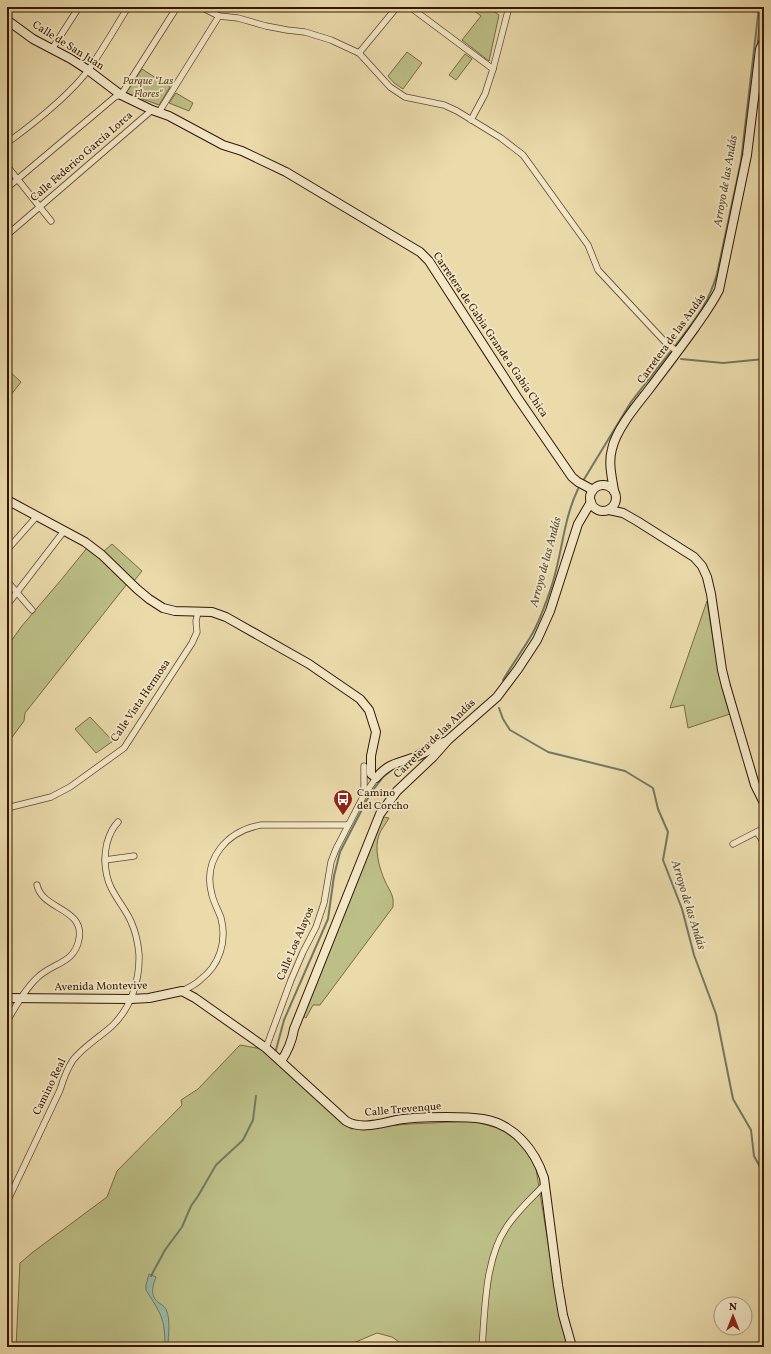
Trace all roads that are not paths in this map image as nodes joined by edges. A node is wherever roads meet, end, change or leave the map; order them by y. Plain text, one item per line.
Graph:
1 (79, 7) edge
2 (128, 7) edge
3 (177, 7) edge
4 (201, 7) edge
5 (397, 7) edge
6 (410, 7) edge
7 (509, 7) edge
8 (219, 16) junction
9 (7, 20) edge
10 (764, 41) edge
11 (52, 49) junction
12 (359, 53) junction
13 (88, 70) junction
14 (494, 70) junction
15 (121, 95) junction
16 (155, 111) junction
17 (471, 120) junction
18 (181, 122) joint
19 (7, 143) edge
20 (7, 166) edge
21 (18, 179) junction
22 (7, 188) edge
23 (40, 207) junction
24 (51, 221) dead end
25 (7, 235) edge
26 (678, 352) junction
27 (611, 476) junction
28 (601, 486) junction
29 (593, 490) junction
30 (614, 491) junction
31 (7, 501) edge
32 (591, 502) junction
33 (616, 502) junction
34 (598, 510) junction
35 (609, 510) junction
36 (623, 513) junction
37 (37, 516) junction
38 (584, 517) junction
39 (64, 531) junction
40 (7, 550) edge
41 (7, 581) edge
42 (17, 592) junction
43 (7, 605) edge
44 (32, 610) dead end
45 (198, 612) junction
46 (448, 740) junction
47 (434, 757) junction
48 (415, 759) junction
49 (367, 764) junction
50 (422, 767) junction
51 (382, 771) junction
52 (373, 779) junction
53 (364, 795) junction
54 (763, 802) edge
55 (7, 808) edge
56 (118, 822) dead end
57 (348, 825) junction
58 (764, 828) edge
59 (757, 832) junction
60 (764, 843) edge
61 (733, 844) dead end
62 (134, 856) dead end
63 (105, 860) junction
64 (37, 885) dead end
65 (182, 991) junction
66 (7, 998) edge
67 (20, 998) junction
68 (131, 999) junction
69 (7, 1022) edge
70 (266, 1048) junction
71 (281, 1061) junction
72 (545, 1184) junction
73 (7, 1202) edge
74 (482, 1347) edge
75 (572, 1347) edge

1 - 11 street
2 - 13 street
3 - 15 street
4 - 8 street
5 - 12 street
6 - 14 street
7 - 14 street
8 - 12 street
8 - 16 street, Calle Federico García Lorca
9 - 11 street, Calle de San Juan
10 - 26 street, Carretera de las Andás
11 - 13 street, Calle de San Juan
12 - 17 street
13 - 15 street, Calle de San Juan
13 - 19 street
14 - 17 street
15 - 16 street, Calle de San Juan
15 - 21 street
16 - 18 street, Calle de San Juan
16 - 23 street, Calle Federico García Lorca
17 - 26 street
18 - 29 street, Carretera de Gabia Grande a Gabia Chica
20 - 21 street
21 - 22 street
21 - 23 street
23 - 24 street
23 - 25 street, Calle Federico García Lorca
26 - 27 street, Carretera de las Andás
27 - 28 street
27 - 30 street, Carretera de las Andás
28 - 29 street
28 - 30 street
29 - 32 street
30 - 33 street
31 - 37 street
32 - 34 street
32 - 38 street, Carretera de las Andás
33 - 35 street
33 - 36 street
34 - 35 street
34 - 38 street
35 - 36 street
36 - 54 street
37 - 39 street
37 - 40 street
38 - 46 street, Carretera de las Andás
39 - 42 street
39 - 45 street
41 - 42 street
42 - 43 street
42 - 44 street
45 - 49 street
45 - 55 street, Calle Vista Hermosa
46 - 47 street, Carretera de las Andás
46 - 48 street
47 - 48 street
47 - 50 street, Carretera de las Andás
48 - 50 street
48 - 51 street
49 - 51 street
49 - 52 street
49 - 53 street
50 - 71 street, Carretera de las Andás
51 - 52 street
52 - 53 street
53 - 57 street
56 - 63 street, Camino Real
57 - 65 street, Avenida Montevive
57 - 70 street, Calle Los Alayos
58 - 59 street
59 - 60 street
59 - 61 street
62 - 63 street
63 - 68 street, Camino Real
64 - 67 street
65 - 68 street, Avenida Montevive
65 - 70 street, Calle Trevenque
66 - 67 street, Avenida Montevive
67 - 68 street, Avenida Montevive
67 - 69 street
68 - 73 street, Camino Real
70 - 71 street, Calle Trevenque
71 - 72 street, Calle Trevenque
72 - 74 street
72 - 75 street, Calle Trevenque

